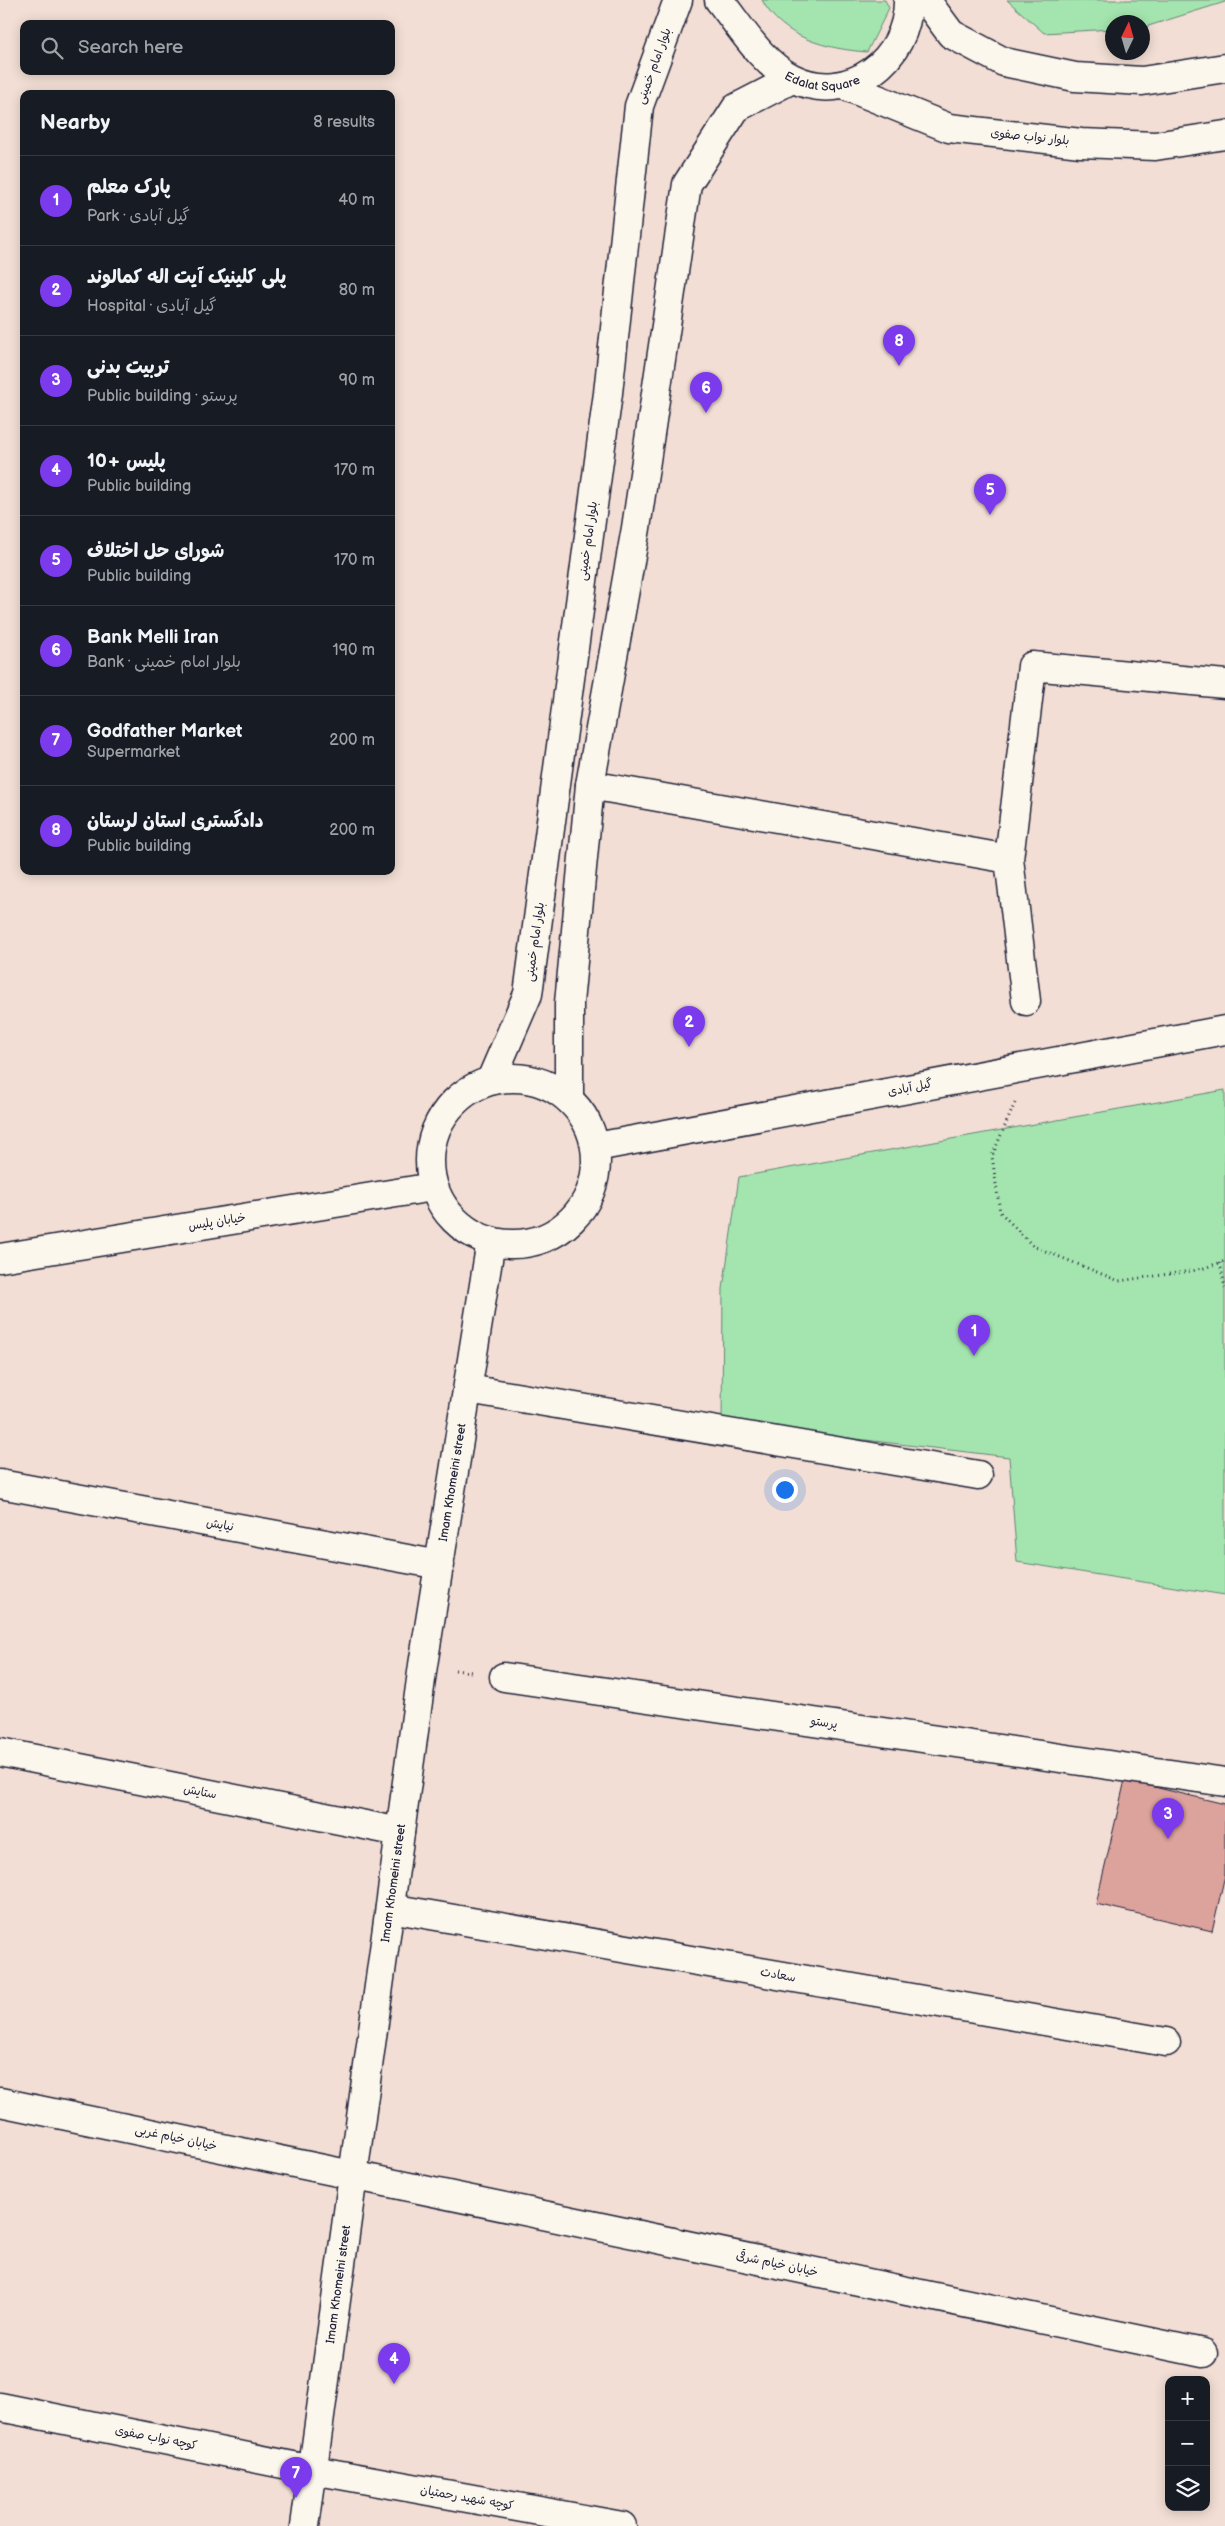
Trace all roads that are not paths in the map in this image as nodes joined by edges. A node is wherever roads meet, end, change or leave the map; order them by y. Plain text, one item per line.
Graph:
1 (678, 0) edge
2 (719, 0) edge
3 (908, 0) edge
4 (926, 0) edge
5 (1225, 68) edge
6 (792, 79) junction
7 (843, 84) junction
8 (1225, 135) edge
9 (1225, 684) edge
10 (590, 785) junction
11 (1009, 859) junction
12 (1026, 1001) dead end
13 (1225, 1030) edge
14 (491, 1080) junction
15 (569, 1098) junction
16 (596, 1147) junction
17 (433, 1187) junction
18 (491, 1242) junction
19 (0, 1258) edge
20 (468, 1389) junction
21 (978, 1475) dead end
22 (0, 1484) edge
23 (440, 1565) junction
24 (504, 1677) road end
25 (0, 1752) edge
26 (1225, 1782) edge
27 (400, 1832) junction
28 (390, 1908) junction
29 (1166, 2042) dead end
30 (0, 2102) edge
31 (352, 2175) junction
32 (1202, 2353) dead end
33 (0, 2407) edge
34 (313, 2470) junction
35 (305, 2526) edge
36 (622, 2526) edge

1 - 14 main road, بلوار امام خمینی
2 - 6 main road, Edalat Square
3 - 7 main road, Edalat Square
4 - 5 main road
6 - 7 main road, Edalat Square
6 - 10 main road
7 - 8 main road, بلوار نواب صفوی
9 - 11 main road
10 - 11 main road
10 - 15 main road
11 - 12 main road
13 - 16 main road, گیل آبادی
14 - 15 main road
14 - 17 main road
15 - 16 main road
16 - 18 main road
17 - 18 main road
17 - 19 main road, خیابان پلیس
18 - 20 main road, Imam Khomeini street
20 - 21 main road
20 - 23 main road, Imam Khomeini street
22 - 23 main road, نیایش
23 - 27 main road, Imam Khomeini street
24 - 26 main road, پرستو
25 - 27 main road, ستایش
27 - 28 main road, Imam Khomeini street
28 - 29 main road, سعادت
28 - 31 main road, Imam Khomeini street
30 - 31 main road, خیابان خیام غربی
31 - 32 main road, خیابان خیام شرقی
31 - 34 main road, Imam Khomeini street
33 - 34 main road, کوچه نواب صفوی
34 - 35 main road, Imam Khomeini street
34 - 36 main road, کوچه شهید رحمتیان

